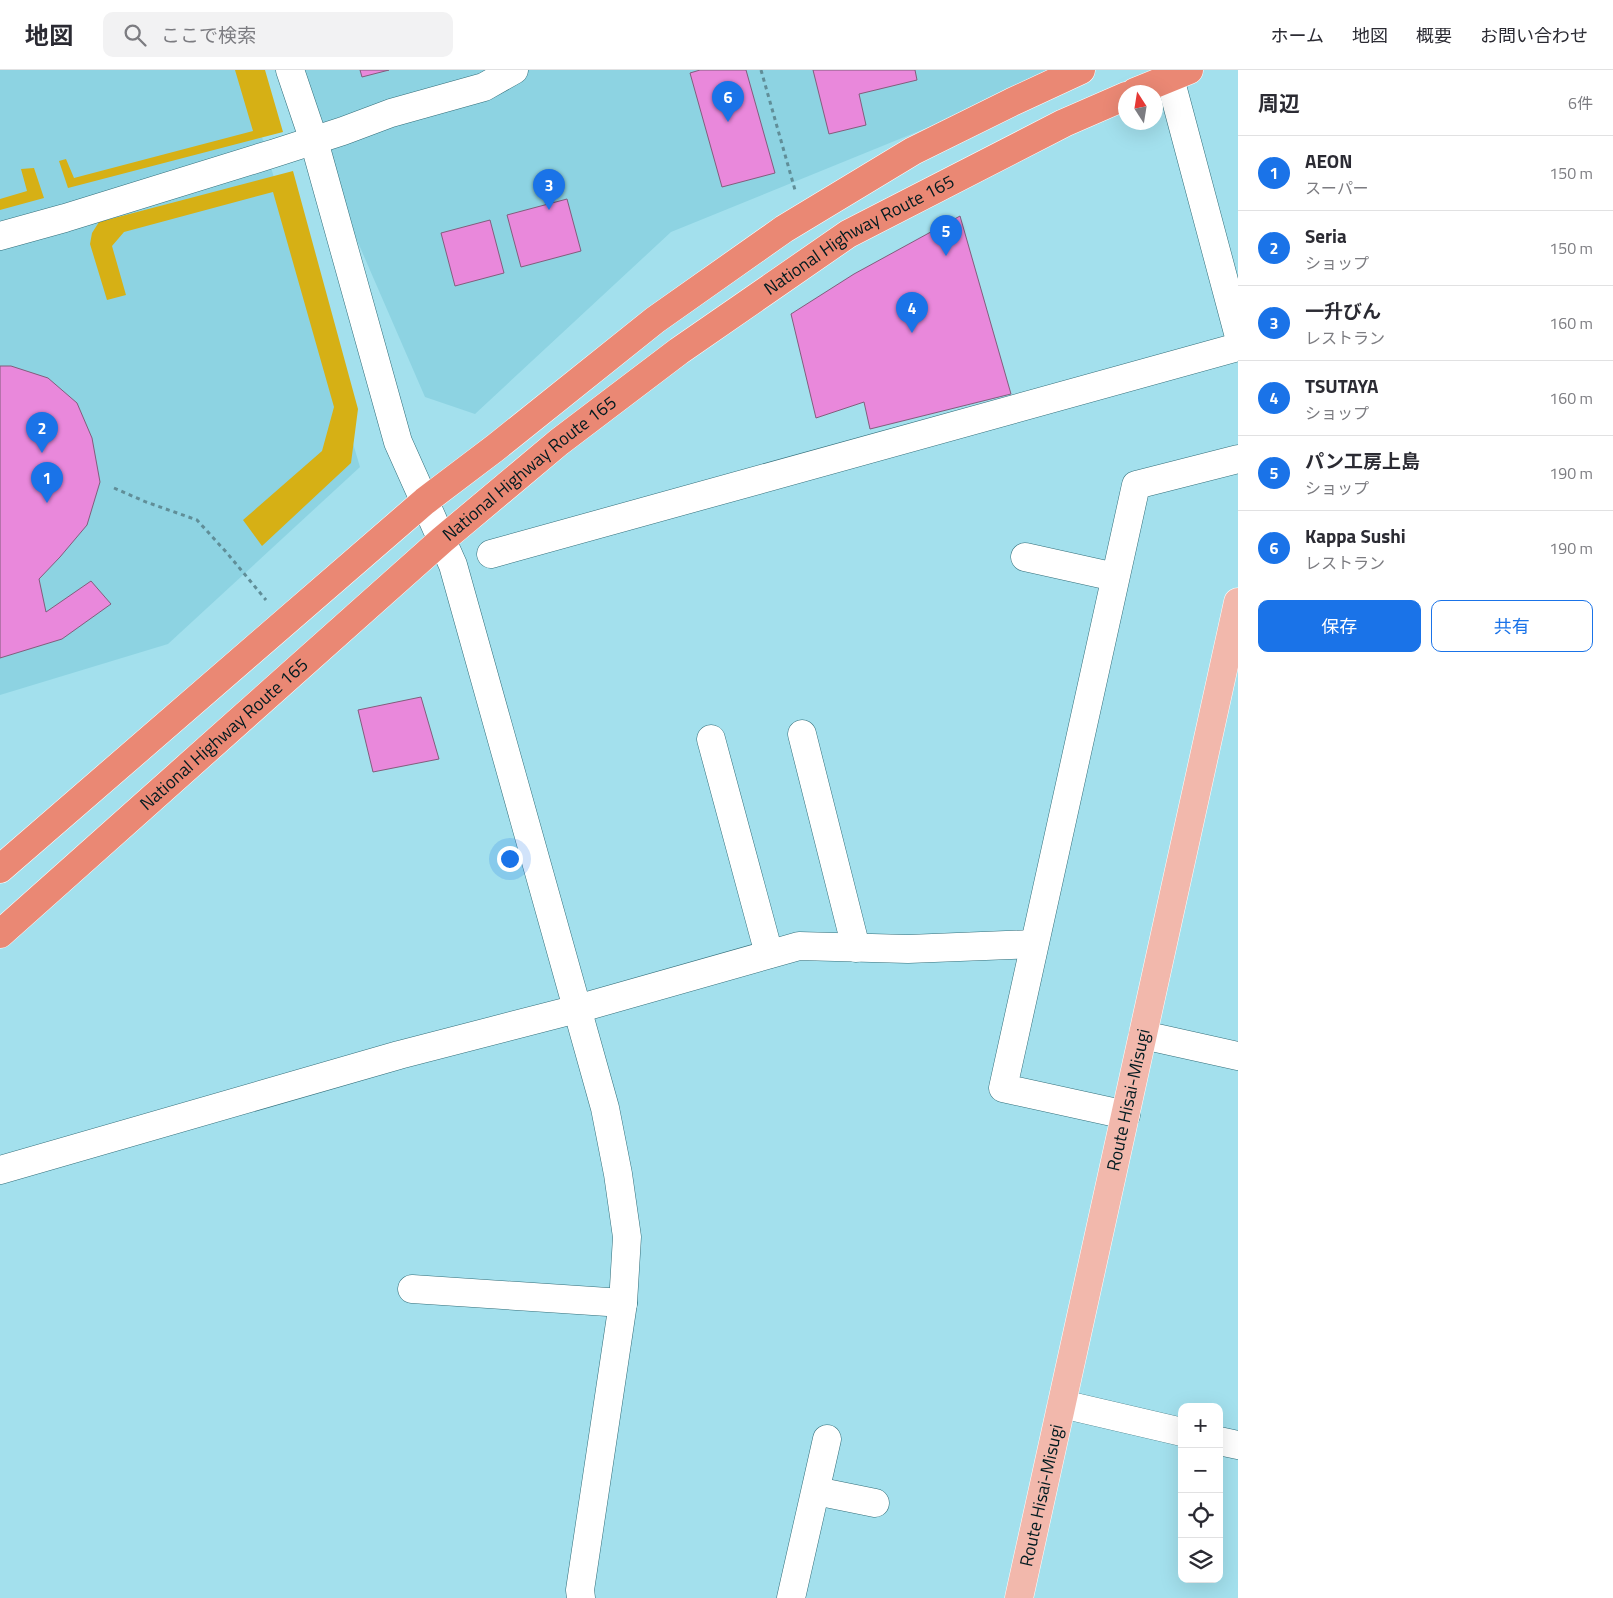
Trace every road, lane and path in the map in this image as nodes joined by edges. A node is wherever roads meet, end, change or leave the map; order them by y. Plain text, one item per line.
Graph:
1 (290, 70) edge
2 (514, 70) edge
3 (761, 70) edge
4 (1081, 70) edge
5 (1180, 74) edge
6 (1152, 85) edge
7 (1118, 99) edge
8 (314, 141) junction
9 (796, 193) dead end
10 (0, 236) edge
11 (1238, 333) edge
12 (1238, 347) edge
13 (1238, 459) edge
14 (114, 488) dead end
15 (424, 502) junction
16 (442, 540) junction
17 (491, 554) dead end
18 (1025, 557) dead end
19 (1115, 577) junction
20 (266, 600) dead end
21 (1238, 602) edge
22 (802, 734) dead end
23 (711, 739) dead end
24 (105, 778) junction
25 (0, 860) edge
26 (0, 869) edge
27 (0, 934) edge
28 (1034, 944) junction
29 (856, 948) junction
30 (769, 954) junction
31 (577, 1009) junction
32 (1143, 1035) junction
33 (1238, 1056) edge
34 (1126, 1115) junction
35 (0, 1170) edge
36 (412, 1289) dead end
37 (623, 1303) junction
38 (1062, 1404) junction
39 (1178, 1431) edge
40 (827, 1439) dead end
41 (1223, 1442) edge
42 (1238, 1445) edge
43 (816, 1491) junction
44 (875, 1503) dead end
45 (581, 1598) edge
46 (792, 1598) edge
47 (1019, 1598) edge

1 - 8 street
2 - 8 street
3 - 9 path
4 - 15 highway
5 - 6 highway
5 - 11 street
7 - 16 highway, National Highway Route 165
8 - 10 street
8 - 15 street
12 - 17 street
13 - 19 street
14 - 20 path
15 - 16 street
15 - 24 highway
16 - 27 highway, National Highway Route 165
16 - 31 street
18 - 19 street
19 - 28 street
21 - 32 main road, Route Hisai-Misugi
22 - 29 street
23 - 30 street
24 - 25 highway
24 - 26 highway
28 - 29 street
28 - 34 street
29 - 30 street
30 - 31 street
31 - 35 street
31 - 37 street
32 - 33 street
32 - 34 main road, Route Hisai-Misugi
34 - 38 main road, Route Hisai-Misugi
36 - 37 street
37 - 45 street
38 - 39 street
38 - 47 main road, Route Hisai-Misugi
40 - 43 street
41 - 42 street
43 - 44 street
43 - 46 street

